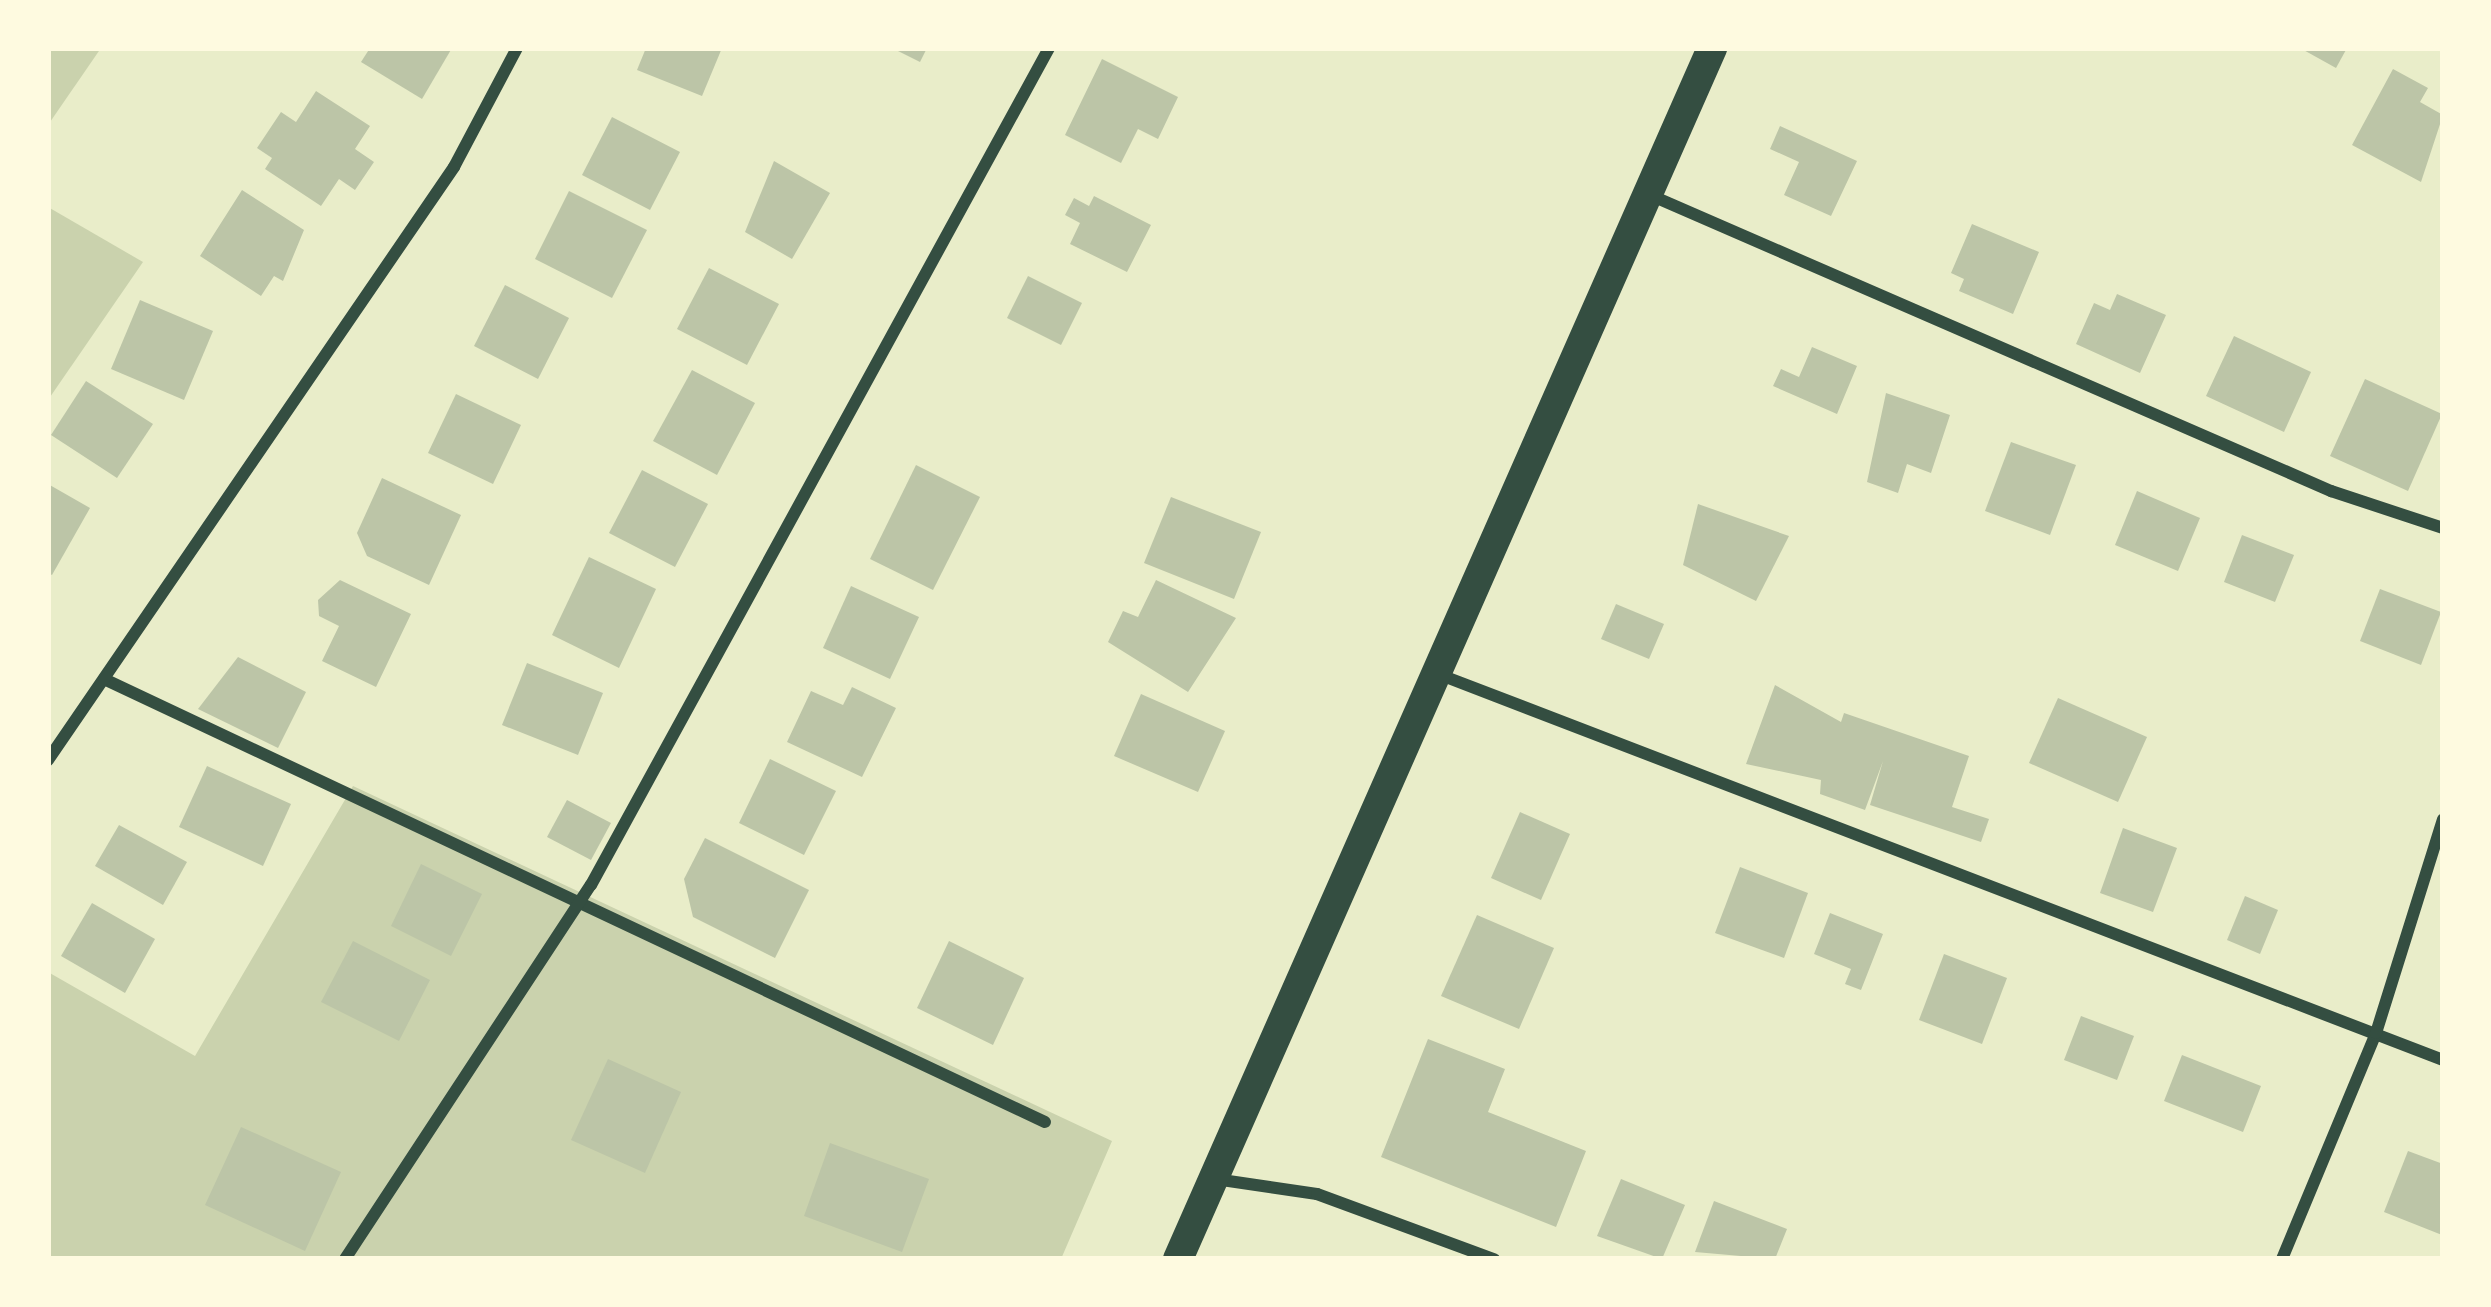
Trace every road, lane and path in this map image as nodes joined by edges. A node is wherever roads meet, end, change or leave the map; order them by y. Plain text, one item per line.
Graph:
1 (517, 48) edge
2 (1049, 48) edge
3 (1712, 48) edge
4 (1649, 195) junction
5 (2443, 528) edge
6 (1437, 674) junction
7 (104, 679) junction
8 (48, 760) edge
9 (2443, 819) edge
10 (577, 904) junction
11 (2376, 1033) junction
12 (2443, 1060) edge
13 (1045, 1122) dead end
14 (1214, 1179) junction
15 (344, 1259) edge
16 (1178, 1259) edge
17 (1494, 1259) edge
18 (2282, 1259) edge

1 - 7 street
2 - 10 street
3 - 4 main road
4 - 5 street
4 - 6 main road
6 - 11 street
6 - 14 main road
7 - 8 street
7 - 10 street
9 - 11 street
10 - 13 street
10 - 15 street
11 - 12 street
11 - 18 street
14 - 16 main road
14 - 17 street

